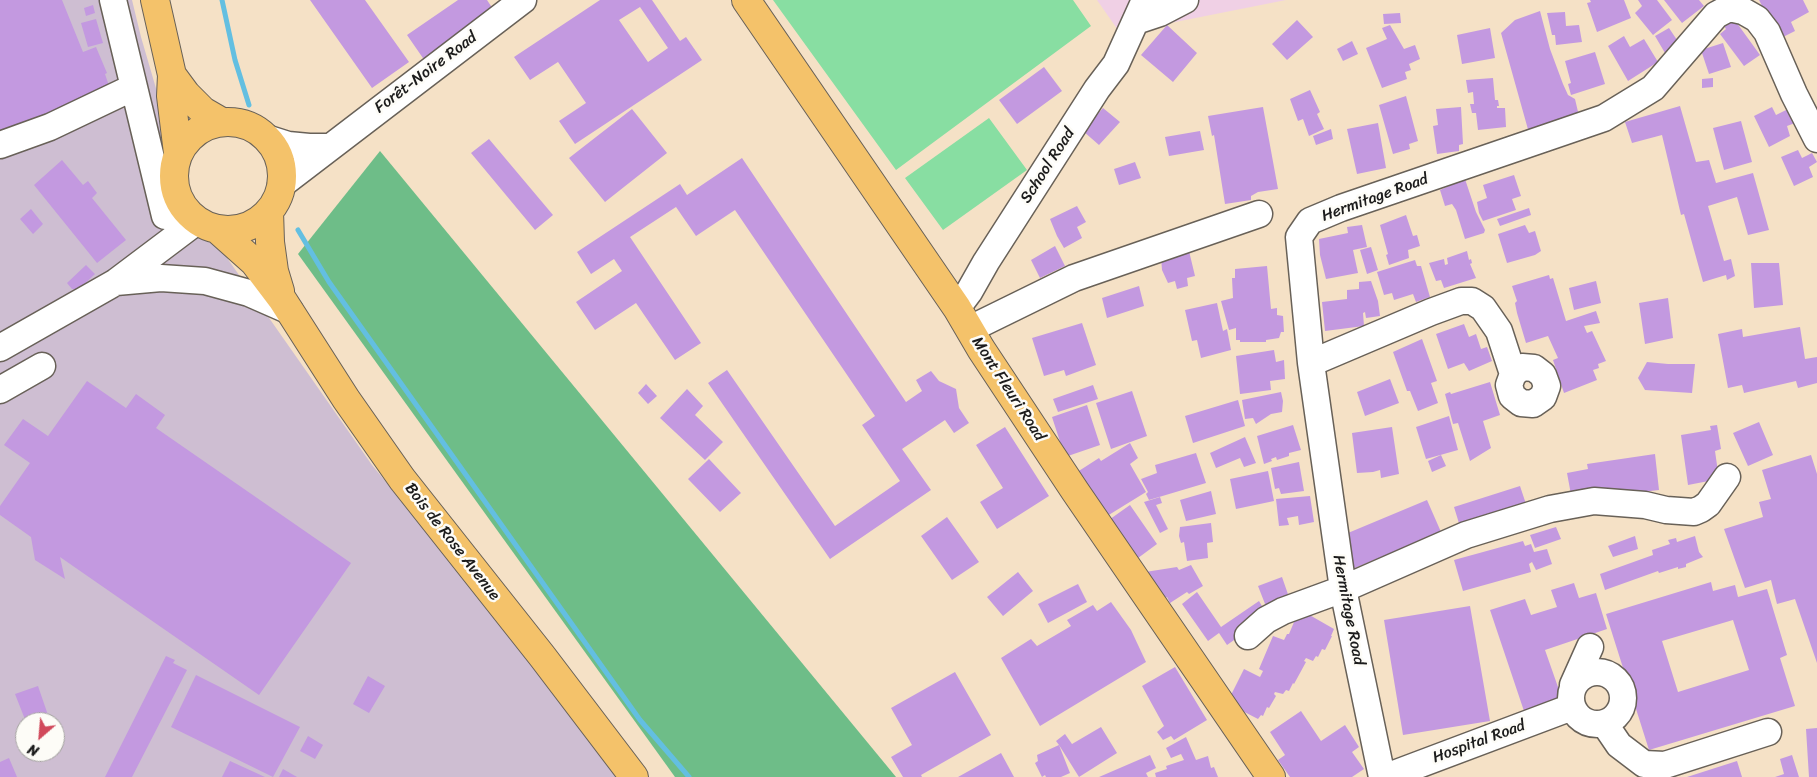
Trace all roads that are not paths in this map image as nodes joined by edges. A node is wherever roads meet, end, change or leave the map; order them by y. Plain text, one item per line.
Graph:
1 (113, 0) edge
2 (155, 0) edge
3 (523, 0) edge
4 (746, 0) edge
5 (1185, 0) edge
6 (1729, 4) edge
7 (1140, 11) edge
8 (172, 74) junction
9 (134, 87) junction
10 (222, 122) junction
11 (266, 138) junction
12 (1817, 139) edge
13 (0, 145) edge
14 (330, 147) junction
15 (178, 152) junction
16 (174, 182) junction
17 (281, 185) junction
18 (270, 211) junction
19 (1259, 214) dead end
20 (165, 216) junction
21 (207, 225) junction
22 (126, 275) junction
23 (286, 305) junction
24 (963, 318) junction
25 (0, 348) edge
26 (1311, 363) junction
27 (42, 366) dead end
28 (1513, 374) dead end
29 (0, 390) edge
30 (1727, 477) dead end
31 (1342, 589) junction
32 (1248, 636) dead end
33 (1590, 647) dead end
34 (1573, 696) junction
35 (1604, 723) junction
36 (1768, 732) dead end
37 (634, 777) edge
38 (1271, 777) edge
39 (1382, 777) edge
40 (1386, 777) edge

1 - 9 street
2 - 8 main road
3 - 14 street, Forêt-Noire Road
4 - 24 main road, Mont Fleuri Road
5 - 7 street
6 - 12 street, Hermitage Road
6 - 26 street, Hermitage Road
7 - 24 street, School Road
8 - 10 main road
8 - 15 main road
9 - 13 street
9 - 20 street
10 - 11 main road
10 - 15 main road
11 - 14 street
11 - 17 main road
14 - 17 street, Forêt-Noire Road
15 - 16 main road
16 - 20 street
16 - 21 main road
17 - 18 main road
18 - 21 main road
18 - 23 main road, Bois de Rose Avenue
19 - 24 street
20 - 22 street
21 - 22 street
21 - 23 main road, Bois de Rose Avenue
22 - 23 street
22 - 25 street
23 - 37 main road, Bois de Rose Avenue
24 - 38 main road, Mont Fleuri Road
26 - 28 street
26 - 31 street, Hermitage Road
27 - 29 street
30 - 31 street
31 - 32 street
31 - 39 street, Hermitage Road
33 - 34 street
34 - 35 street
34 - 35 street
34 - 40 street, Hospital Road
35 - 36 street

